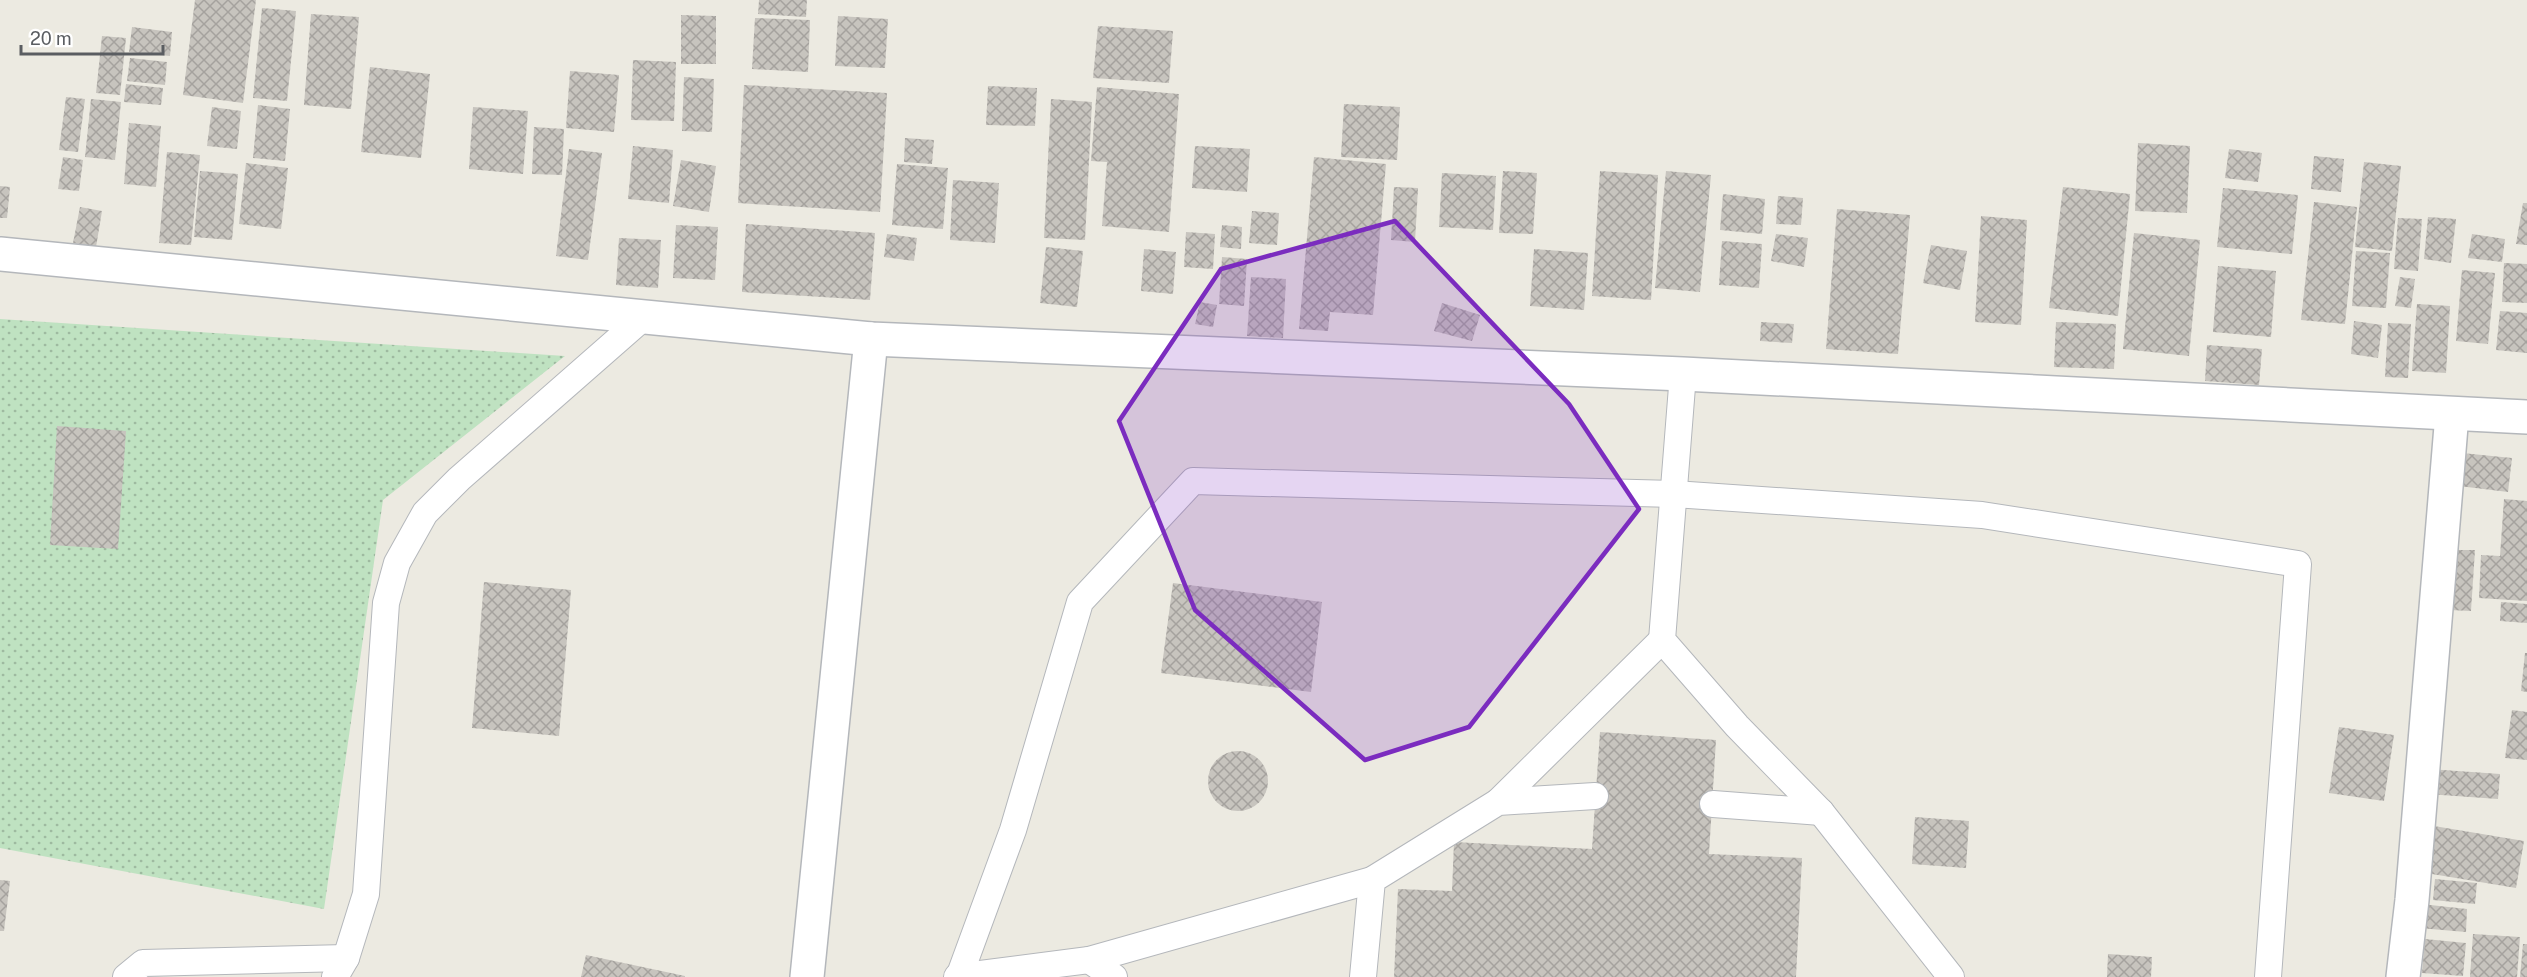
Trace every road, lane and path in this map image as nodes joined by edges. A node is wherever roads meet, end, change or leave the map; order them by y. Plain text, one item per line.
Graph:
1 (0, 254) edge
2 (645, 316) junction
3 (871, 339) junction
4 (1683, 374) junction
5 (2452, 414) junction
6 (2527, 417) edge
7 (1674, 494) junction
8 (1662, 640) junction
9 (1595, 796) dead end
10 (1498, 802) junction
11 (1713, 804) dead end
12 (1821, 812) junction
13 (1372, 880) junction
14 (1089, 960) junction
15 (341, 967) edge
16 (126, 977) edge
17 (807, 977) edge
18 (958, 977) edge
19 (1114, 977) edge
20 (1363, 977) edge
21 (1952, 977) edge
22 (2268, 977) edge
23 (2403, 977) edge

1 - 2 street
2 - 3 street
2 - 15 lane
3 - 4 street
3 - 17 street
4 - 5 street
4 - 7 lane
5 - 6 street
5 - 23 street
7 - 8 lane
7 - 18 lane
7 - 22 lane
8 - 10 lane
8 - 12 lane
9 - 10 lane
10 - 13 lane
11 - 12 lane
12 - 21 lane
13 - 14 lane
13 - 20 lane
14 - 18 lane
14 - 19 lane
15 - 16 lane

